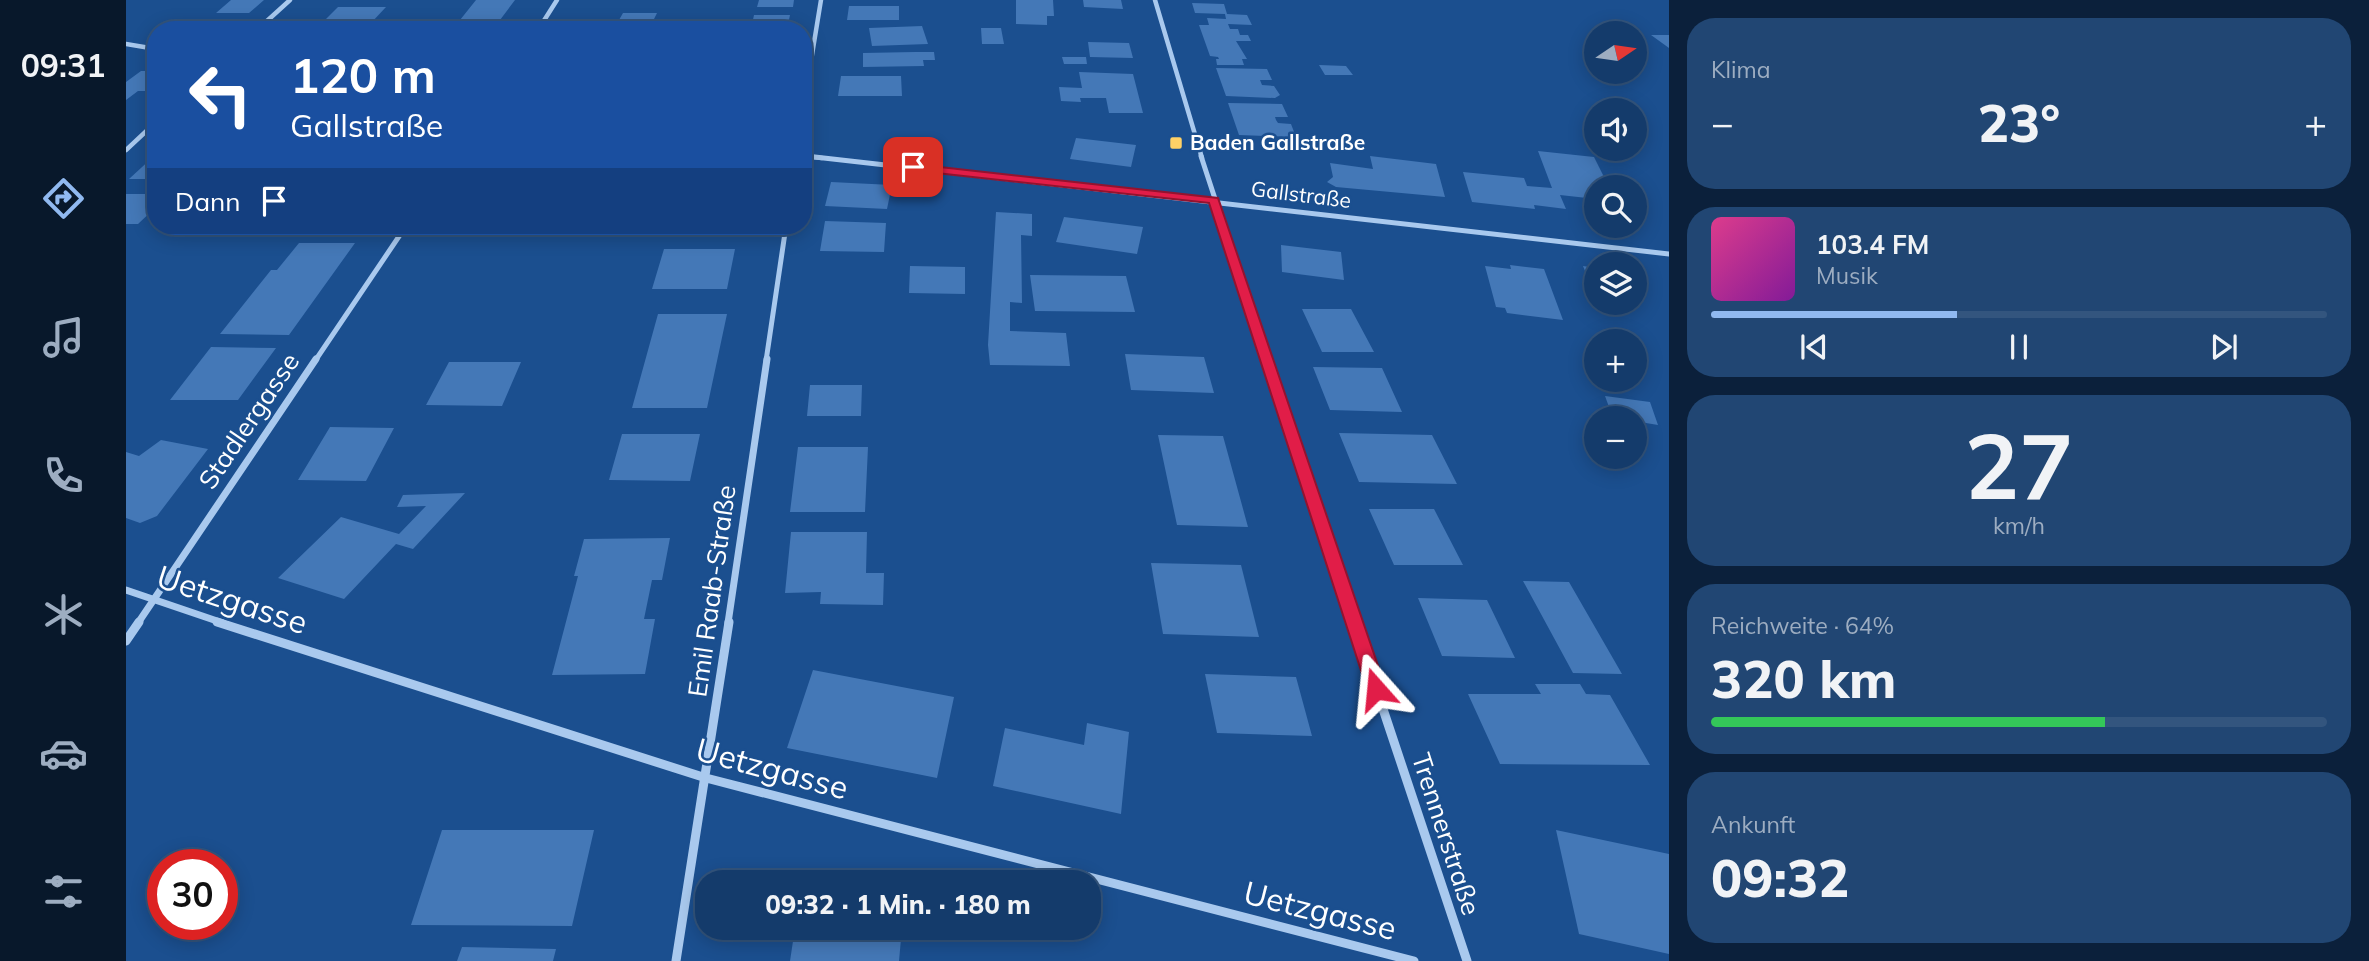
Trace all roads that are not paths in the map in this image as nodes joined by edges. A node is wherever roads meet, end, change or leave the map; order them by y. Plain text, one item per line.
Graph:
1 (290, 0) edge
2 (557, 0) edge
3 (821, 0) edge
4 (1155, 0) edge
5 (267, 21) edge
6 (544, 21) edge
7 (126, 44) edge
8 (147, 48) edge
9 (812, 55) edge
10 (147, 130) edge
11 (126, 150) edge
12 (812, 157) edge
13 (1214, 200) junction
14 (400, 235) edge
15 (785, 235) edge
16 (1669, 254) edge
17 (126, 590) edge
18 (153, 601) junction
19 (126, 641) edge
20 (706, 778) junction
21 (676, 961) edge
22 (1414, 961) edge
23 (1467, 961) edge

1 - 5 street
2 - 6 street
3 - 9 street
4 - 13 street, Trennerstraße
7 - 8 street
10 - 11 street
12 - 13 street, Gallstraße
13 - 16 street, Gallstraße
13 - 23 street, Trennerstraße
14 - 18 street, Stadlergasse
15 - 20 street, Emil Raab-Straße
17 - 18 street, Uetzgasse
18 - 19 street, Stadlergasse
18 - 20 street, Uetzgasse
20 - 21 street, Emil Raab-Straße
20 - 22 street, Uetzgasse

